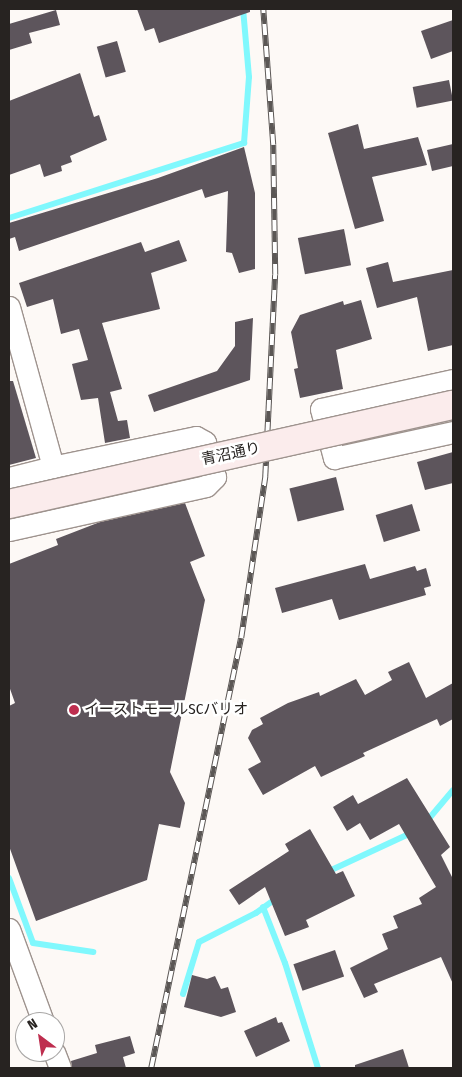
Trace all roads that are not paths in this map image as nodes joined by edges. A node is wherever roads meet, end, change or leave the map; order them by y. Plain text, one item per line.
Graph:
1 (9, 307) edge
2 (453, 380) edge
3 (453, 405) edge
4 (453, 432) edge
5 (52, 467) junction
6 (9, 478) edge
7 (9, 504) edge
8 (9, 530) edge
9 (9, 929) edge
10 (39, 1012) edge

1 - 5 street
2 - 4 street
3 - 7 street, 青沼通り, bridge
5 - 6 street
5 - 8 street
9 - 10 street

